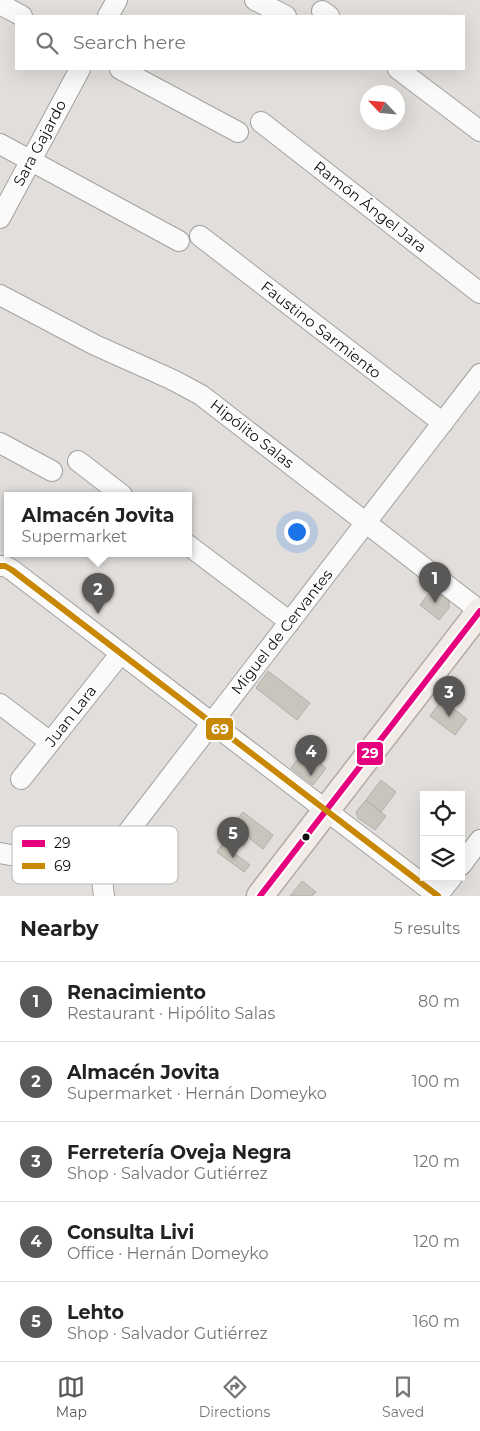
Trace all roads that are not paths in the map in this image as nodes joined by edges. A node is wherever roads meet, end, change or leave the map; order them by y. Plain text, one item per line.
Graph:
1 (116, 0) edge
2 (255, 0) edge
3 (0, 4) edge
4 (20, 15) edge
5 (108, 15) edge
6 (284, 15) edge
7 (79, 70) edge
8 (122, 70) edge
9 (399, 70) edge
10 (260, 122) dead end
11 (480, 131) edge
12 (238, 132) dead end
13 (0, 144) edge
14 (30, 161) junction
15 (0, 218) edge
16 (200, 236) dead end
17 (179, 241) dead end
18 (480, 292) edge
19 (0, 294) edge
20 (480, 374) edge
21 (443, 423) junction
22 (0, 443) edge
23 (78, 462) dead end
24 (52, 471) dead end
25 (118, 492) edge
26 (366, 523) junction
27 (192, 548) edge
28 (0, 566) edge
29 (480, 611) edge
30 (290, 622) junction
31 (121, 653) junction
32 (0, 704) edge
33 (213, 722) junction
34 (50, 742) junction
35 (22, 779) dead end
36 (327, 810) junction
37 (133, 826) edge
38 (480, 840) edge
39 (465, 860) edge
40 (449, 881) edge
41 (260, 896) edge
42 (437, 896) edge

1 - 5 street
2 - 6 street
3 - 4 street
7 - 14 street, Sara Gajardo
8 - 12 street
9 - 11 street
10 - 18 street, Ramón Ángel Jara
13 - 14 street
14 - 15 street, Sara Gajardo
14 - 17 street
16 - 21 street, Faustino Sarmiento
19 - 26 street, Hipólito Salas
20 - 21 street, Miguel de Cervantes
21 - 26 street, Miguel de Cervantes
22 - 24 street
23 - 25 street
26 - 29 street, Hipólito Salas
26 - 30 street, Miguel de Cervantes
27 - 30 street
28 - 31 street
29 - 36 main road
30 - 33 street, Miguel de Cervantes
31 - 33 street
31 - 34 street, Juan Lara
32 - 34 street
33 - 36 street
33 - 37 street, Miguel de Cervantes
34 - 35 street, Juan Lara
36 - 41 main road
36 - 42 street
38 - 39 street
40 - 42 street

